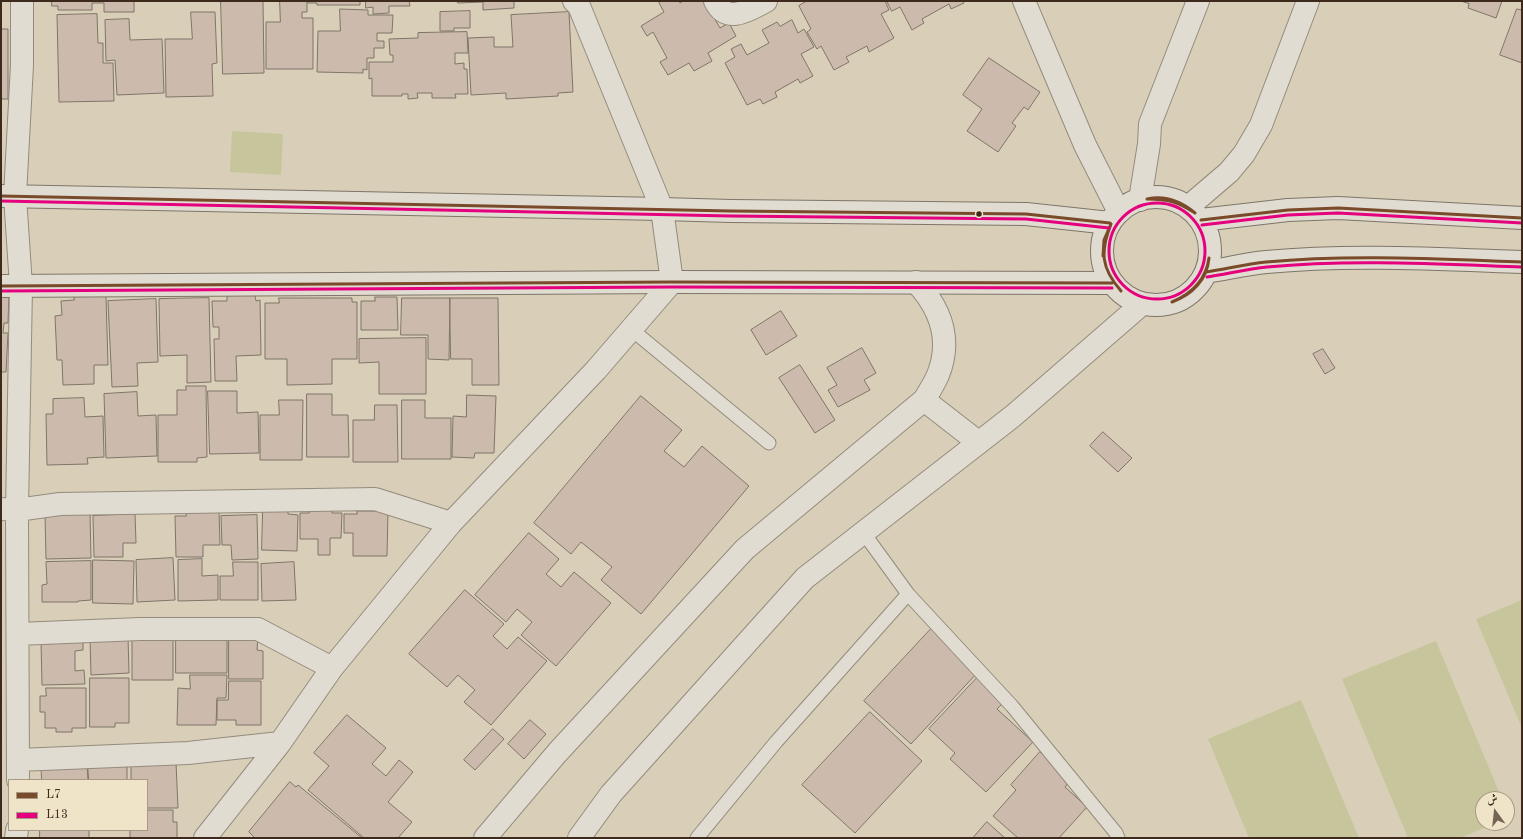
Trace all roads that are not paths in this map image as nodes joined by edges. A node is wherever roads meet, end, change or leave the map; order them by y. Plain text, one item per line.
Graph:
1 (22, 1) edge
2 (574, 1) edge
3 (715, 1) edge
4 (766, 1) edge
5 (1024, 1) edge
6 (1198, 1) edge
7 (1308, 1) edge
8 (8, 196) edge
9 (1140, 200) junction
10 (662, 209) junction
11 (1195, 214) junction
12 (1115, 217) junction
13 (1522, 218) edge
14 (1522, 262) edge
15 (1206, 272) junction
16 (672, 282) junction
17 (916, 282) junction
18 (1112, 283) junction
19 (11, 286) edge
20 (1142, 304) junction
21 (631, 329) junction
22 (924, 400) junction
23 (978, 442) junction
24 (769, 443) dead end
25 (9, 510) edge
26 (451, 523) junction
27 (864, 532) junction
28 (908, 594) junction
29 (18, 634) junction
30 (332, 668) junction
31 (280, 743) junction
32 (18, 770) edge
33 (205, 838) edge
34 (485, 838) edge
35 (579, 838) edge
36 (697, 838) edge
37 (1118, 838) edge

1 - 8 street
2 - 10 street
3 - 4 street
5 - 12 street
6 - 9 street
7 - 11 street
8 - 10 street
8 - 19 street
9 - 11 street
9 - 12 street
10 - 12 street
10 - 16 street
11 - 13 street
11 - 15 street
12 - 18 street
14 - 15 street
15 - 20 street
16 - 17 street
16 - 19 street
16 - 21 street
17 - 18 street
17 - 22 street
18 - 20 street
19 - 25 street
20 - 23 street
21 - 24 lane
21 - 26 street
22 - 23 street
22 - 34 street
23 - 27 street
25 - 26 street
25 - 29 street
26 - 30 street
27 - 28 lane
27 - 35 street
28 - 36 lane
28 - 37 lane
29 - 30 street
29 - 32 street
30 - 31 street
31 - 32 street
31 - 33 street

